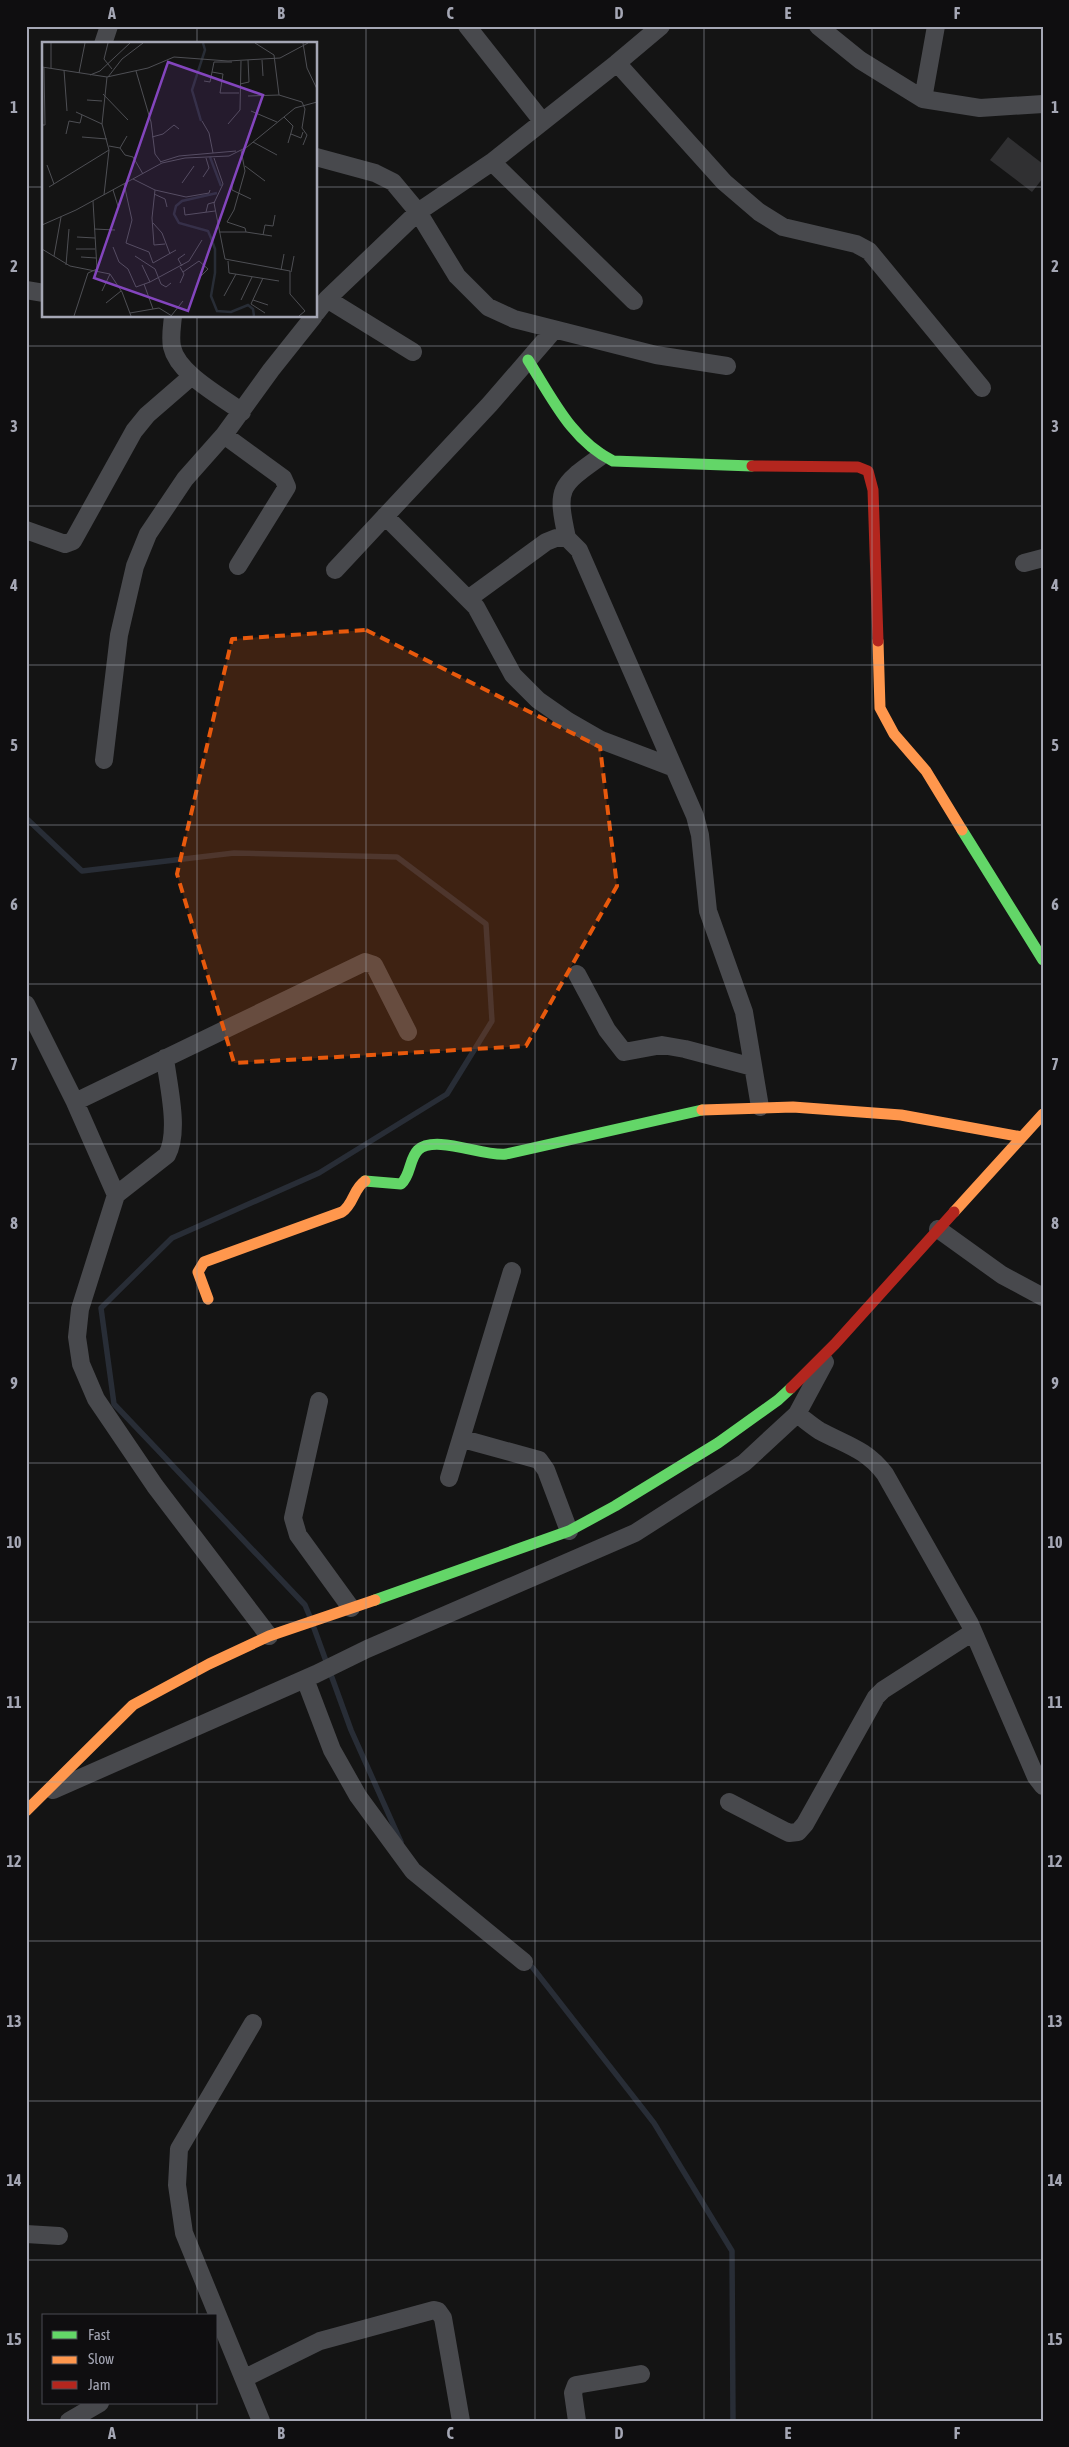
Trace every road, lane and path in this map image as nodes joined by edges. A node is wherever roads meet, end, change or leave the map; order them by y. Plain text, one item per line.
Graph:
1 (109, 26) edge
2 (467, 26) edge
3 (661, 26) edge
4 (818, 26) edge
5 (936, 26) edge
6 (104, 42) edge
7 (617, 63) junction
8 (923, 99) junction
9 (1043, 104) edge
10 (542, 121) junction
11 (318, 158) edge
12 (492, 162) junction
13 (418, 212) junction
14 (26, 290) edge
15 (42, 293) edge
16 (634, 301) dead end
17 (322, 306) edge
18 (172, 318) edge
19 (312, 318) edge
20 (554, 330) junction
21 (414, 352) dead end
22 (528, 360) junction
23 (727, 366) dead end
24 (192, 376) junction
25 (982, 388) dead end
26 (242, 412) junction
27 (224, 435) junction
28 (600, 456) junction
29 (386, 516) junction
30 (26, 530) edge
31 (567, 538) junction
32 (1043, 558) edge
33 (1024, 563) dead end
34 (238, 566) dead end
35 (335, 570) dead end
36 (468, 599) junction
37 (104, 760) dead end
38 (672, 766) junction
39 (1042, 958) edge
40 (577, 974) dead end
41 (26, 1004) edge
42 (408, 1032) dead end
43 (166, 1058) junction
44 (753, 1067) junction
45 (75, 1102) junction
46 (760, 1107) junction
47 (1043, 1114) edge
48 (1022, 1138) junction
49 (116, 1195) junction
50 (938, 1228) junction
51 (512, 1272) dead end
52 (1043, 1297) edge
53 (208, 1299) dead end
54 (835, 1344) junction
55 (319, 1401) dead end
56 (797, 1414) junction
57 (463, 1438) junction
58 (449, 1478) dead end
59 (568, 1531) junction
60 (351, 1608) junction
61 (973, 1632) junction
62 (269, 1636) junction
63 (310, 1676) junction
64 (1043, 1786) edge
65 (47, 1793) junction
66 (729, 1802) dead end
67 (26, 1810) edge
68 (524, 1962) dead end
69 (253, 2023) dead end
70 (26, 2234) edge
71 (59, 2236) dead end
72 (641, 2374) dead end
73 (245, 2378) junction
74 (98, 2404) edge
75 (69, 2421) edge
76 (261, 2421) edge
77 (460, 2421) edge
78 (577, 2421) edge

1 - 6 street
2 - 10 street
3 - 7 street
4 - 8 street
5 - 8 street
7 - 10 street
7 - 25 street
8 - 9 street
10 - 12 street
11 - 13 street
12 - 13 street
12 - 16 street
13 - 17 street
13 - 20 street
14 - 15 street
17 - 21 street
18 - 24 street
19 - 26 street
20 - 22 street
20 - 23 street
22 - 28 street
22 - 29 street
24 - 26 street
24 - 30 street
26 - 27 street
27 - 34 street
27 - 37 street
28 - 31 street
28 - 39 street
29 - 35 street
29 - 36 street
31 - 36 street
31 - 38 street
32 - 33 street
36 - 38 street
38 - 44 street
40 - 44 street
41 - 45 street
42 - 43 street
43 - 45 street
43 - 49 street
44 - 46 street
45 - 49 street
46 - 48 street
46 - 53 street
47 - 48 street
48 - 50 street
49 - 62 street
50 - 52 street
50 - 54 street
51 - 57 street
54 - 56 street
54 - 59 street
55 - 60 street
56 - 61 street
56 - 63 street
57 - 58 street
57 - 59 street
59 - 60 street
60 - 62 street
61 - 64 street
61 - 66 street
62 - 65 street
63 - 65 street
63 - 68 street
65 - 67 street
69 - 73 street
70 - 71 street
72 - 78 street
73 - 76 street
73 - 77 street
74 - 75 street

